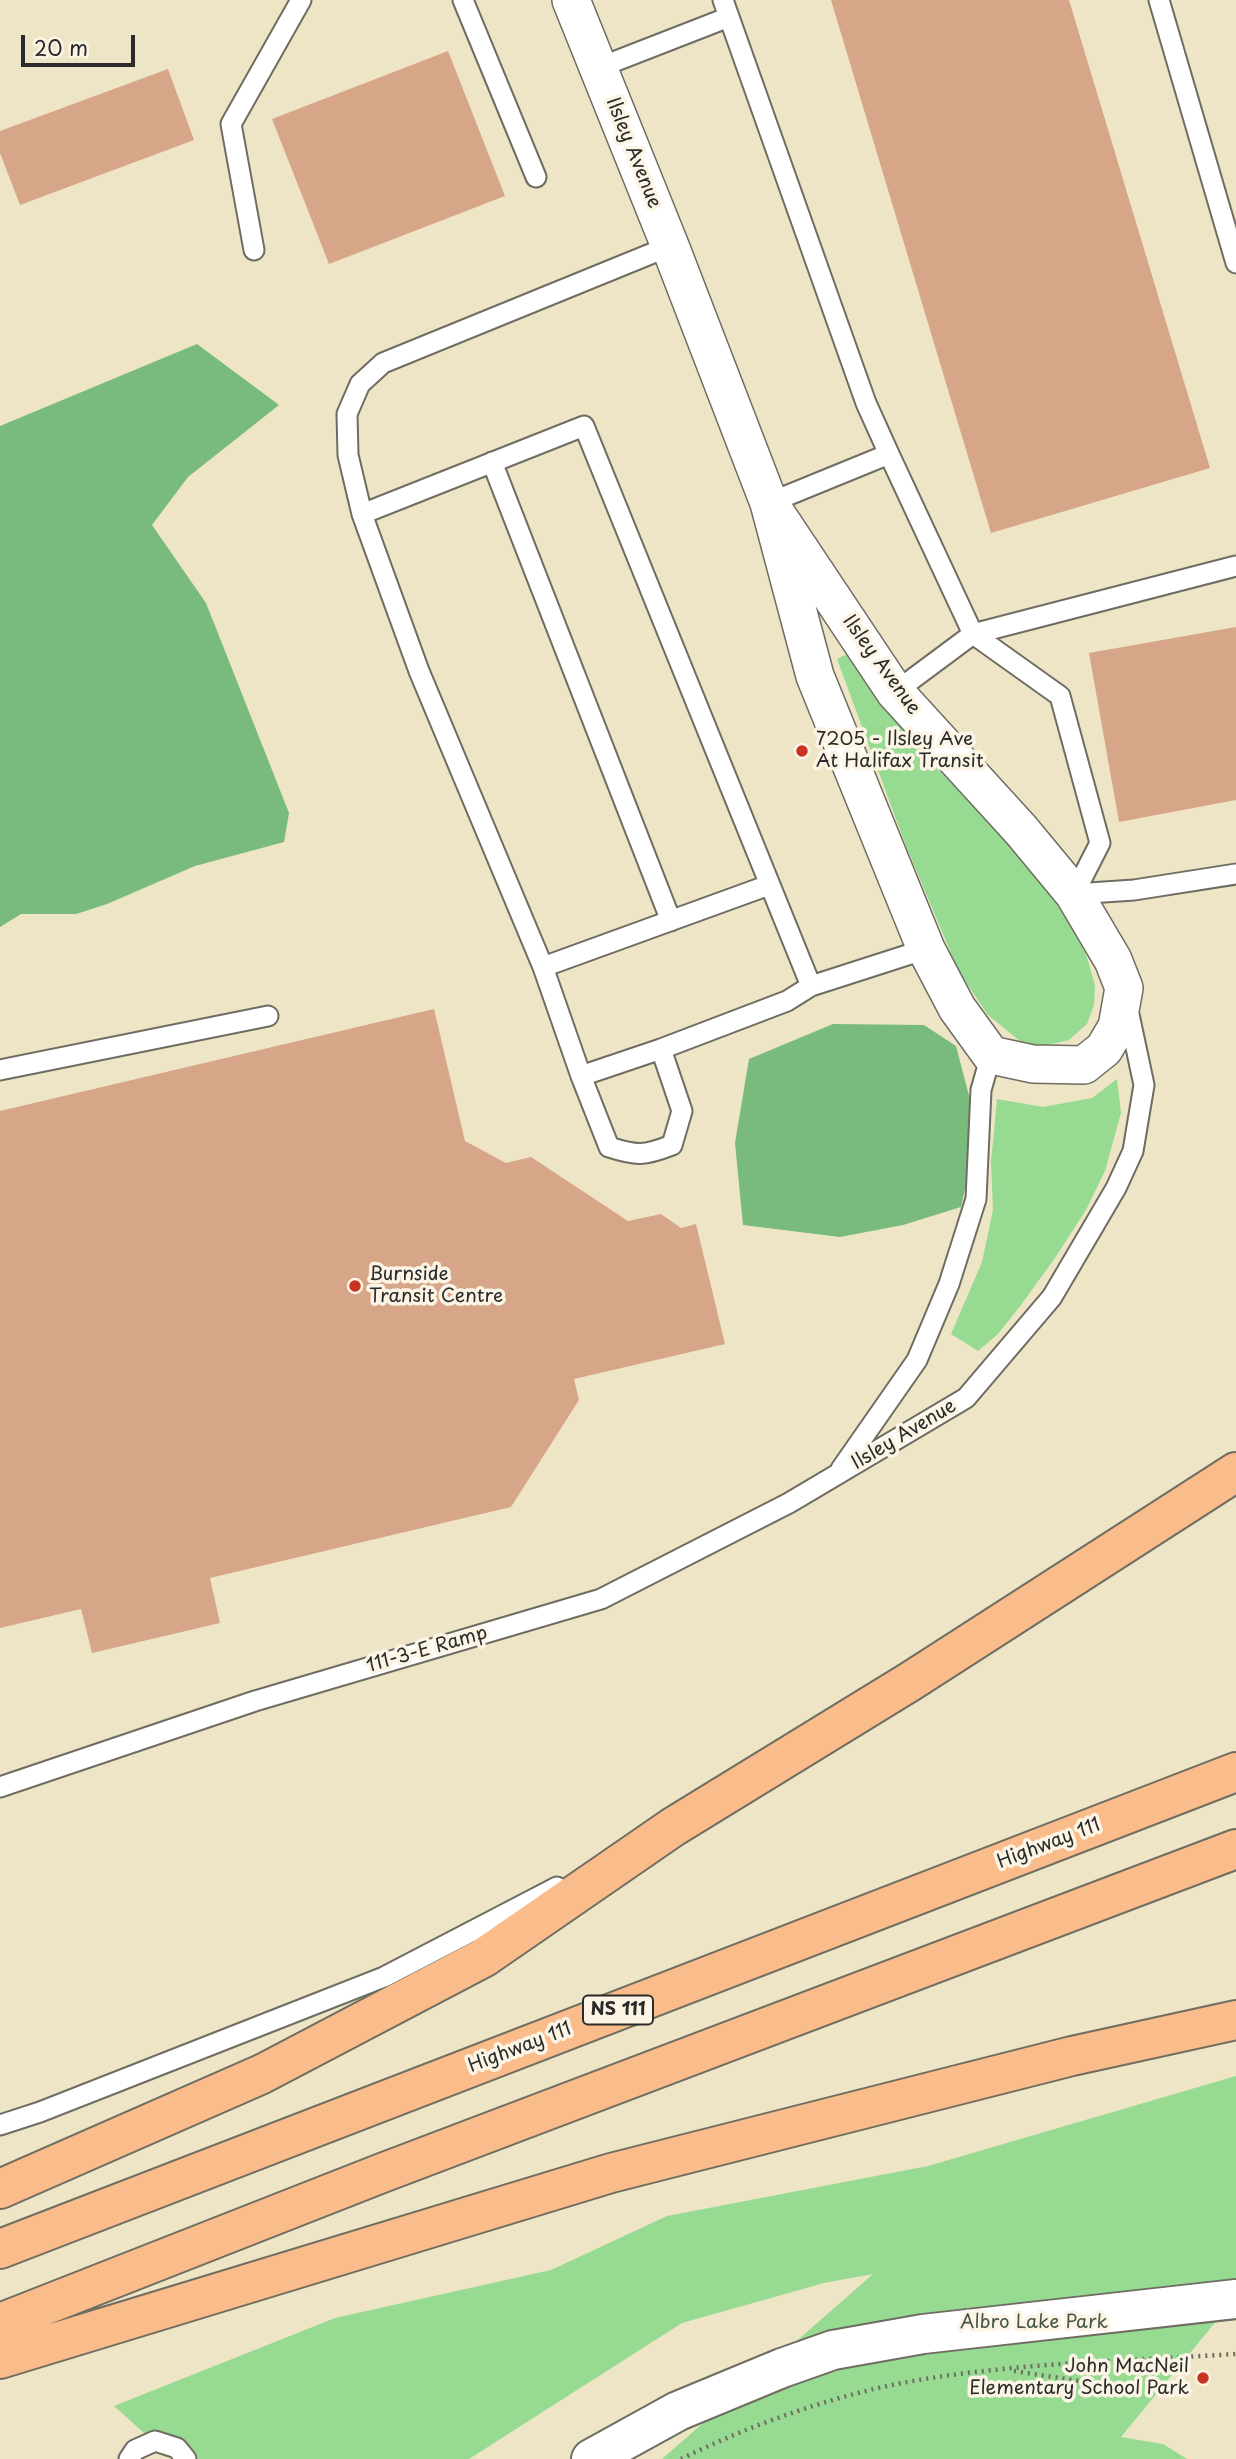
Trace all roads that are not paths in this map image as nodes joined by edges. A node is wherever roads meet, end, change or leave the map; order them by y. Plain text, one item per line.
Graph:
1 (301, 0) edge
2 (463, 0) edge
3 (571, 0) edge
4 (1159, 0) edge
5 (726, 9) edge
6 (598, 68) junction
7 (536, 177) dead end
8 (670, 246) junction
9 (254, 250) dead end
10 (1236, 263) edge
11 (888, 454) junction
12 (492, 463) junction
13 (769, 503) junction
14 (362, 514) junction
15 (1236, 566) edge
16 (974, 634) junction
17 (895, 692) junction
18 (1236, 874) edge
19 (769, 885) junction
20 (1074, 894) junction
21 (671, 921) junction
22 (926, 949) junction
23 (543, 967) junction
24 (811, 986) junction
25 (1124, 988) junction
26 (268, 1016) dead end
27 (661, 1049) junction
28 (991, 1055) junction
29 (0, 1070) edge
30 (581, 1076) junction
31 (1236, 1472) edge
32 (836, 1475) junction
33 (1236, 1772) edge
34 (0, 1787) edge
35 (673, 1827) junction
36 (1236, 1849) edge
37 (1236, 2020) edge
38 (0, 2125) edge
39 (0, 2189) edge
40 (0, 2249) edge
41 (1236, 2299) edge
42 (0, 2323) edge
43 (0, 2360) edge
44 (129, 2459) edge
45 (186, 2459) edge
46 (591, 2459) edge

1 - 9 lane
2 - 7 lane
3 - 6 street, Ilsley Avenue
4 - 10 lane
5 - 6 lane
5 - 11 lane
6 - 8 street, Ilsley Avenue
8 - 13 street, Ilsley Avenue
8 - 14 lane
11 - 13 lane
11 - 16 lane
12 - 14 lane
12 - 19 lane
12 - 21 lane
13 - 17 street, Ilsley Avenue
13 - 22 street, Ilsley Avenue
14 - 23 lane
15 - 16 lane
16 - 17 lane
16 - 20 lane
17 - 20 street, Ilsley Avenue
18 - 20 lane
19 - 21 lane
19 - 24 lane
20 - 25 street, Ilsley Avenue
21 - 23 lane
22 - 24 lane
22 - 28 street, Ilsley Avenue
23 - 30 lane
24 - 27 lane
25 - 28 street
25 - 32 lane, Ilsley Avenue
26 - 29 lane
27 - 30 lane
27 - 30 lane
28 - 32 lane, Ilsley Avenue
31 - 35 highway
32 - 34 lane, 111-3-E Ramp
33 - 40 highway, Highway 111 / NS 111
35 - 38 lane
35 - 39 highway
36 - 42 highway
37 - 43 highway
41 - 46 street
44 - 45 lane

